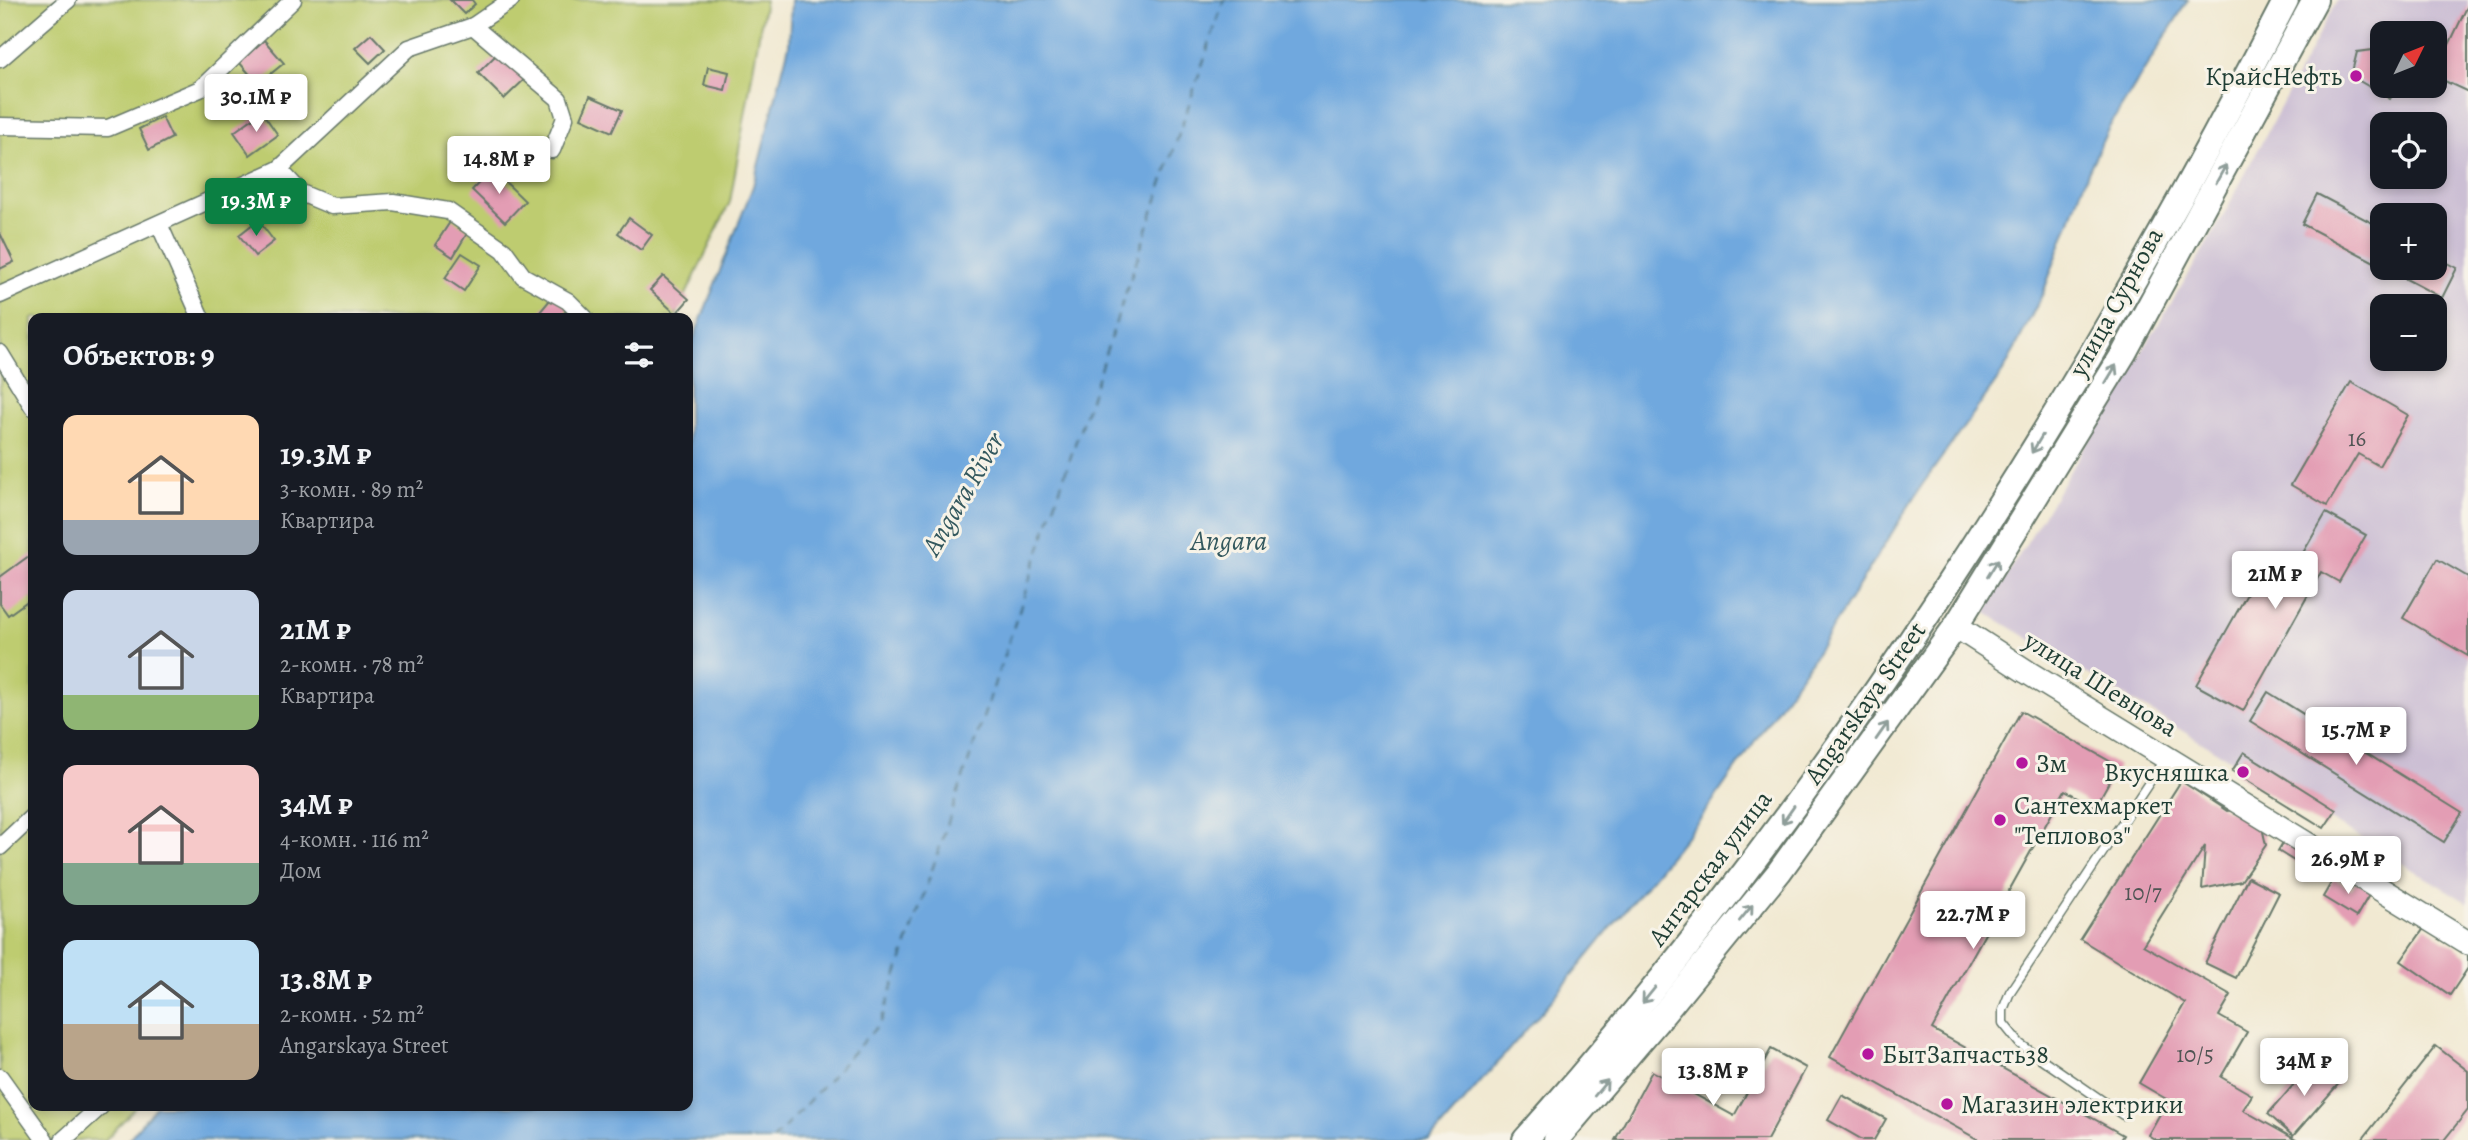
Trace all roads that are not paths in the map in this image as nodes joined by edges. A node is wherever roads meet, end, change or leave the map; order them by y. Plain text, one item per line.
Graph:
1 (68, 0) edge
2 (293, 0) edge
3 (511, 0) edge
4 (2286, 0) edge
5 (2315, 0) edge
6 (473, 26) junction
7 (0, 59) edge
8 (0, 126) edge
9 (552, 150) dead end
10 (279, 169) junction
11 (159, 224) junction
12 (0, 295) edge
13 (199, 313) edge
14 (580, 313) edge
15 (0, 353) edge
16 (28, 399) edge
17 (1926, 619) joint
18 (1956, 626) junction
19 (2166, 758) junction
20 (28, 821) edge
21 (0, 847) edge
22 (2467, 940) edge
23 (0, 1077) edge
24 (96, 1111) edge
25 (2123, 1115) dead end
26 (1560, 1139) edge
27 (45, 1140) edge
28 (63, 1140) edge
29 (1525, 1140) edge

1 - 7 street
2 - 8 street
3 - 6 street
4 -> 17 main road, улица Сурнова
18 -> 5 main road, улица Сурнова
6 - 9 street
6 - 10 street
10 - 11 street
10 - 14 street
11 - 12 street
11 - 13 street
15 - 16 street
17 -> 29 main road, Ангарская улица
18 - 19 main road, улица Шевцова
26 -> 18 main road, Angarskaya Street
19 - 22 main road, улица Шевцова
19 - 25 lane
20 - 21 street
23 - 27 street
24 - 28 street

